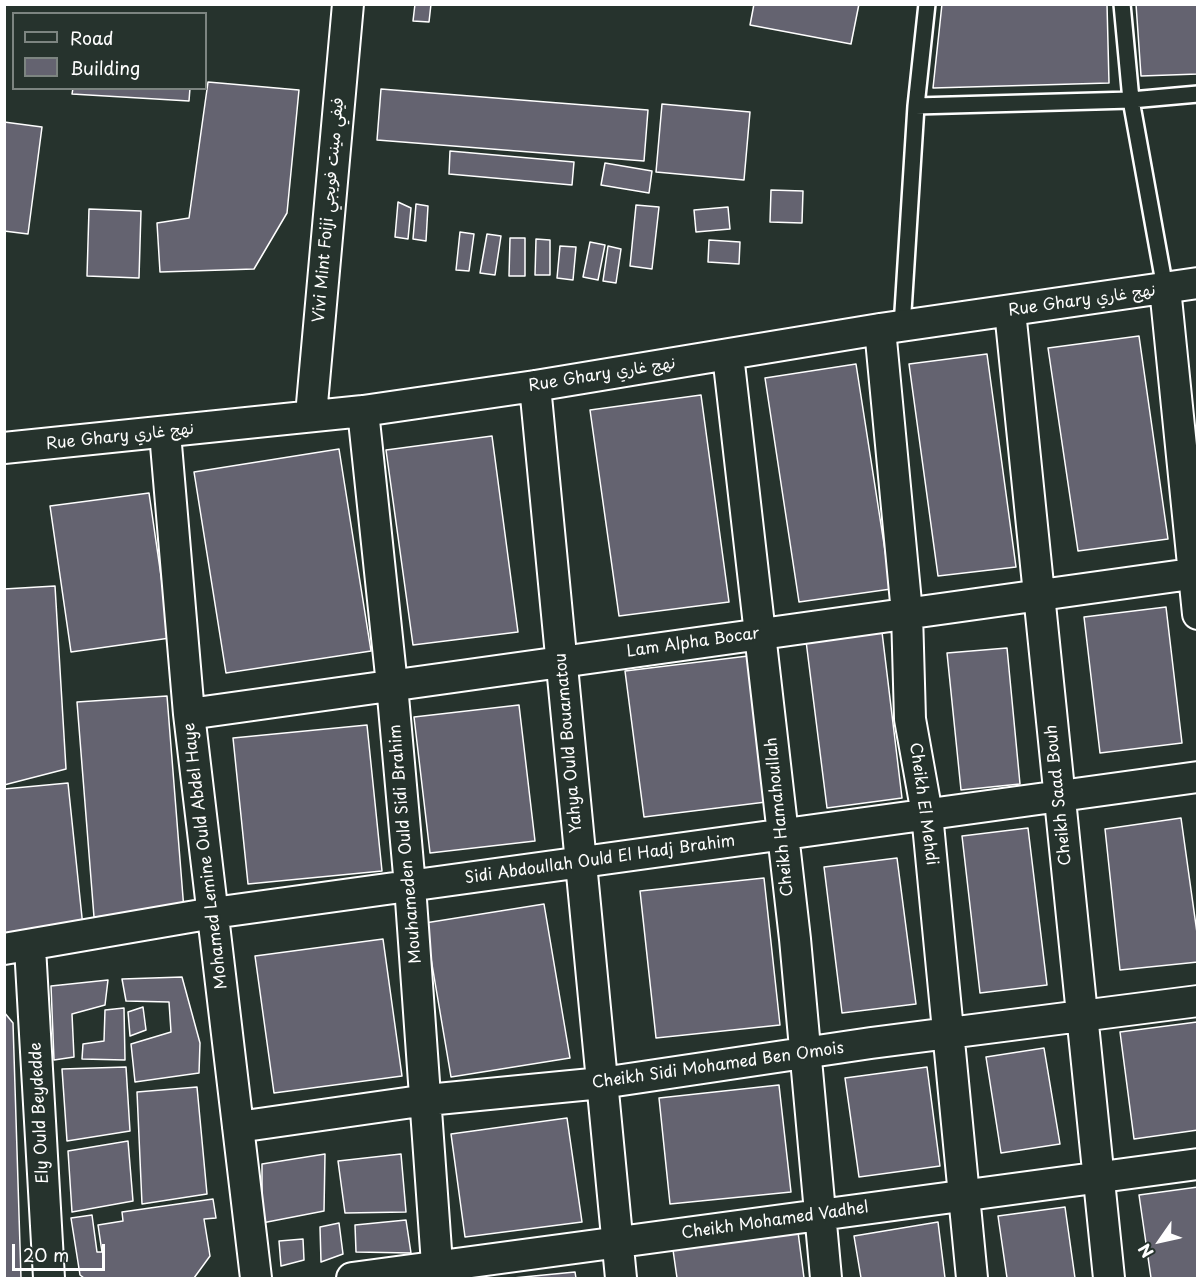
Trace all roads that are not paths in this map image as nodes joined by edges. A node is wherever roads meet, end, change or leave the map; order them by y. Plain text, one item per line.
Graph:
1 (348, 4) edge
2 (927, 4) edge
3 (1122, 4) edge
4 (1197, 94) edge
5 (1131, 100) junction
6 (916, 106) junction
7 (1197, 284) edge
8 (1165, 288) junction
9 (1010, 311) junction
10 (891, 328) junction
11 (728, 355) junction
12 (535, 386) junction
13 (363, 411) junction
14 (311, 416) junction
15 (165, 433) junction
16 (4, 448) edge
17 (1195, 573) edge
18 (1039, 596) junction
19 (907, 613) junction
20 (1197, 614) edge
21 (761, 634) junction
22 (561, 661) junction
23 (392, 685) junction
24 (189, 714) junction
25 (1197, 777) edge
26 (1059, 796) junction
27 (927, 814) junction
28 (781, 835) junction
29 (580, 862) junction
30 (410, 886) junction
31 (213, 913) junction
32 (17, 948) edge
33 (1197, 1001) edge
34 (1082, 1017) junction
35 (948, 1034) junction
36 (803, 1054) junction
37 (602, 1083) junction
38 (427, 1100) junction
39 (238, 1127) junction
40 (1197, 1164) edge
41 (1099, 1177) junction
42 (964, 1196) junction
43 (819, 1215) junction
44 (617, 1243) junction
45 (437, 1272) edge
46 (49, 1278) edge
47 (256, 1278) edge
48 (352, 1278) edge
49 (621, 1278) edge
50 (826, 1278) edge
51 (972, 1278) edge
52 (1109, 1278) edge

1 - 14 street, Vivi Mint Foiji فيفي مينت فويجي
2 - 6 lane
3 - 5 lane
4 - 5 lane
5 - 6 lane
5 - 8 lane
6 - 10 lane
7 - 8 street, Rue Ghary نهج غاري
8 - 9 street, Rue Ghary نهج غاري
8 - 17 street
9 - 10 street, Rue Ghary نهج غاري
9 - 18 street, Cheikh Saad Bouh
10 - 11 street, Rue Ghary نهج غاري
10 - 19 street, Cheikh El Mehdi
11 - 12 street, Rue Ghary نهج غاري
11 - 21 street, Cheikh Hamahoullah
12 - 13 street, Rue Ghary نهج غاري
12 - 22 street, Yahya Ould Bouamatou
13 - 14 street, Rue Ghary نهج غاري
13 - 23 street, Mouhameden Ould Sidi Brahim
14 - 15 street, Rue Ghary نهج غاري
15 - 16 street, Rue Ghary نهج غاري
15 - 24 street, Mohamed Lemine Ould Abdel Haye
17 - 18 street, Lam Alpha Bocar
17 - 20 street
18 - 19 street, Lam Alpha Bocar
18 - 26 street, Cheikh Saad Bouh
19 - 21 street, Lam Alpha Bocar
19 - 27 street, Cheikh El Mehdi
21 - 22 street, Lam Alpha Bocar
21 - 28 street, Cheikh Hamahoullah
22 - 23 street, Lam Alpha Bocar
22 - 29 street, Yahya Ould Bouamatou
23 - 24 street, Lam Alpha Bocar
23 - 30 street, Mouhameden Ould Sidi Brahim
24 - 31 street, Mohamed Lemine Ould Abdel Haye
25 - 26 street, Sidi Abdoullah Ould El Hadj Brahim
26 - 27 street, Sidi Abdoullah Ould El Hadj Brahim
26 - 34 street, Cheikh Saad Bouh
27 - 28 street, Sidi Abdoullah Ould El Hadj Brahim
27 - 35 street, Cheikh El Mehdi
28 - 29 street, Sidi Abdoullah Ould El Hadj Brahim
28 - 36 street, Cheikh Hamahoullah
29 - 30 street, Sidi Abdoullah Ould El Hadj Brahim
29 - 37 street, Yahya Ould Bouamatou
30 - 31 street, Sidi Abdoullah Ould El Hadj Brahim
30 - 38 street, Mouhameden Ould Sidi Brahim
31 - 32 street, Sidi Abdoullah Ould El Hadj Brahim
31 - 39 street, Mohamed Lemine Ould Abdel Haye
32 - 46 street, Ely Ould Beydedde
33 - 34 street, Cheikh Sidi Mohamed Ben Omois
34 - 35 street, Cheikh Sidi Mohamed Ben Omois
34 - 41 street, Cheikh Saad Bouh
35 - 36 street, Cheikh Sidi Mohamed Ben Omois
35 - 42 street, Cheikh El Mehdi
36 - 37 street, Cheikh Sidi Mohamed Ben Omois
36 - 43 street, Cheikh Hamahoullah
37 - 38 street, Cheikh Sidi Mohamed Ben Omois
37 - 44 street, Yahya Ould Bouamatou
38 - 39 street, Cheikh Sidi Mohamed Ben Omois
38 - 45 street, Mouhameden Ould Sidi Brahim
39 - 47 street, Mohamed Lemine Ould Abdel Haye
40 - 41 street, Cheikh Mohamed Vadhel
41 - 42 street, Cheikh Mohamed Vadhel
41 - 52 street, Cheikh Saad Bouh
42 - 43 street, Cheikh Mohamed Vadhel
42 - 51 street, Cheikh El Mehdi
43 - 44 street, Cheikh Mohamed Vadhel
43 - 50 street, Cheikh Hamahoullah
44 - 45 street, Cheikh Mohamed Vadhel
44 - 49 street, Yahya Ould Bouamatou
45 - 48 street, Cheikh Mohamed Vadhel

